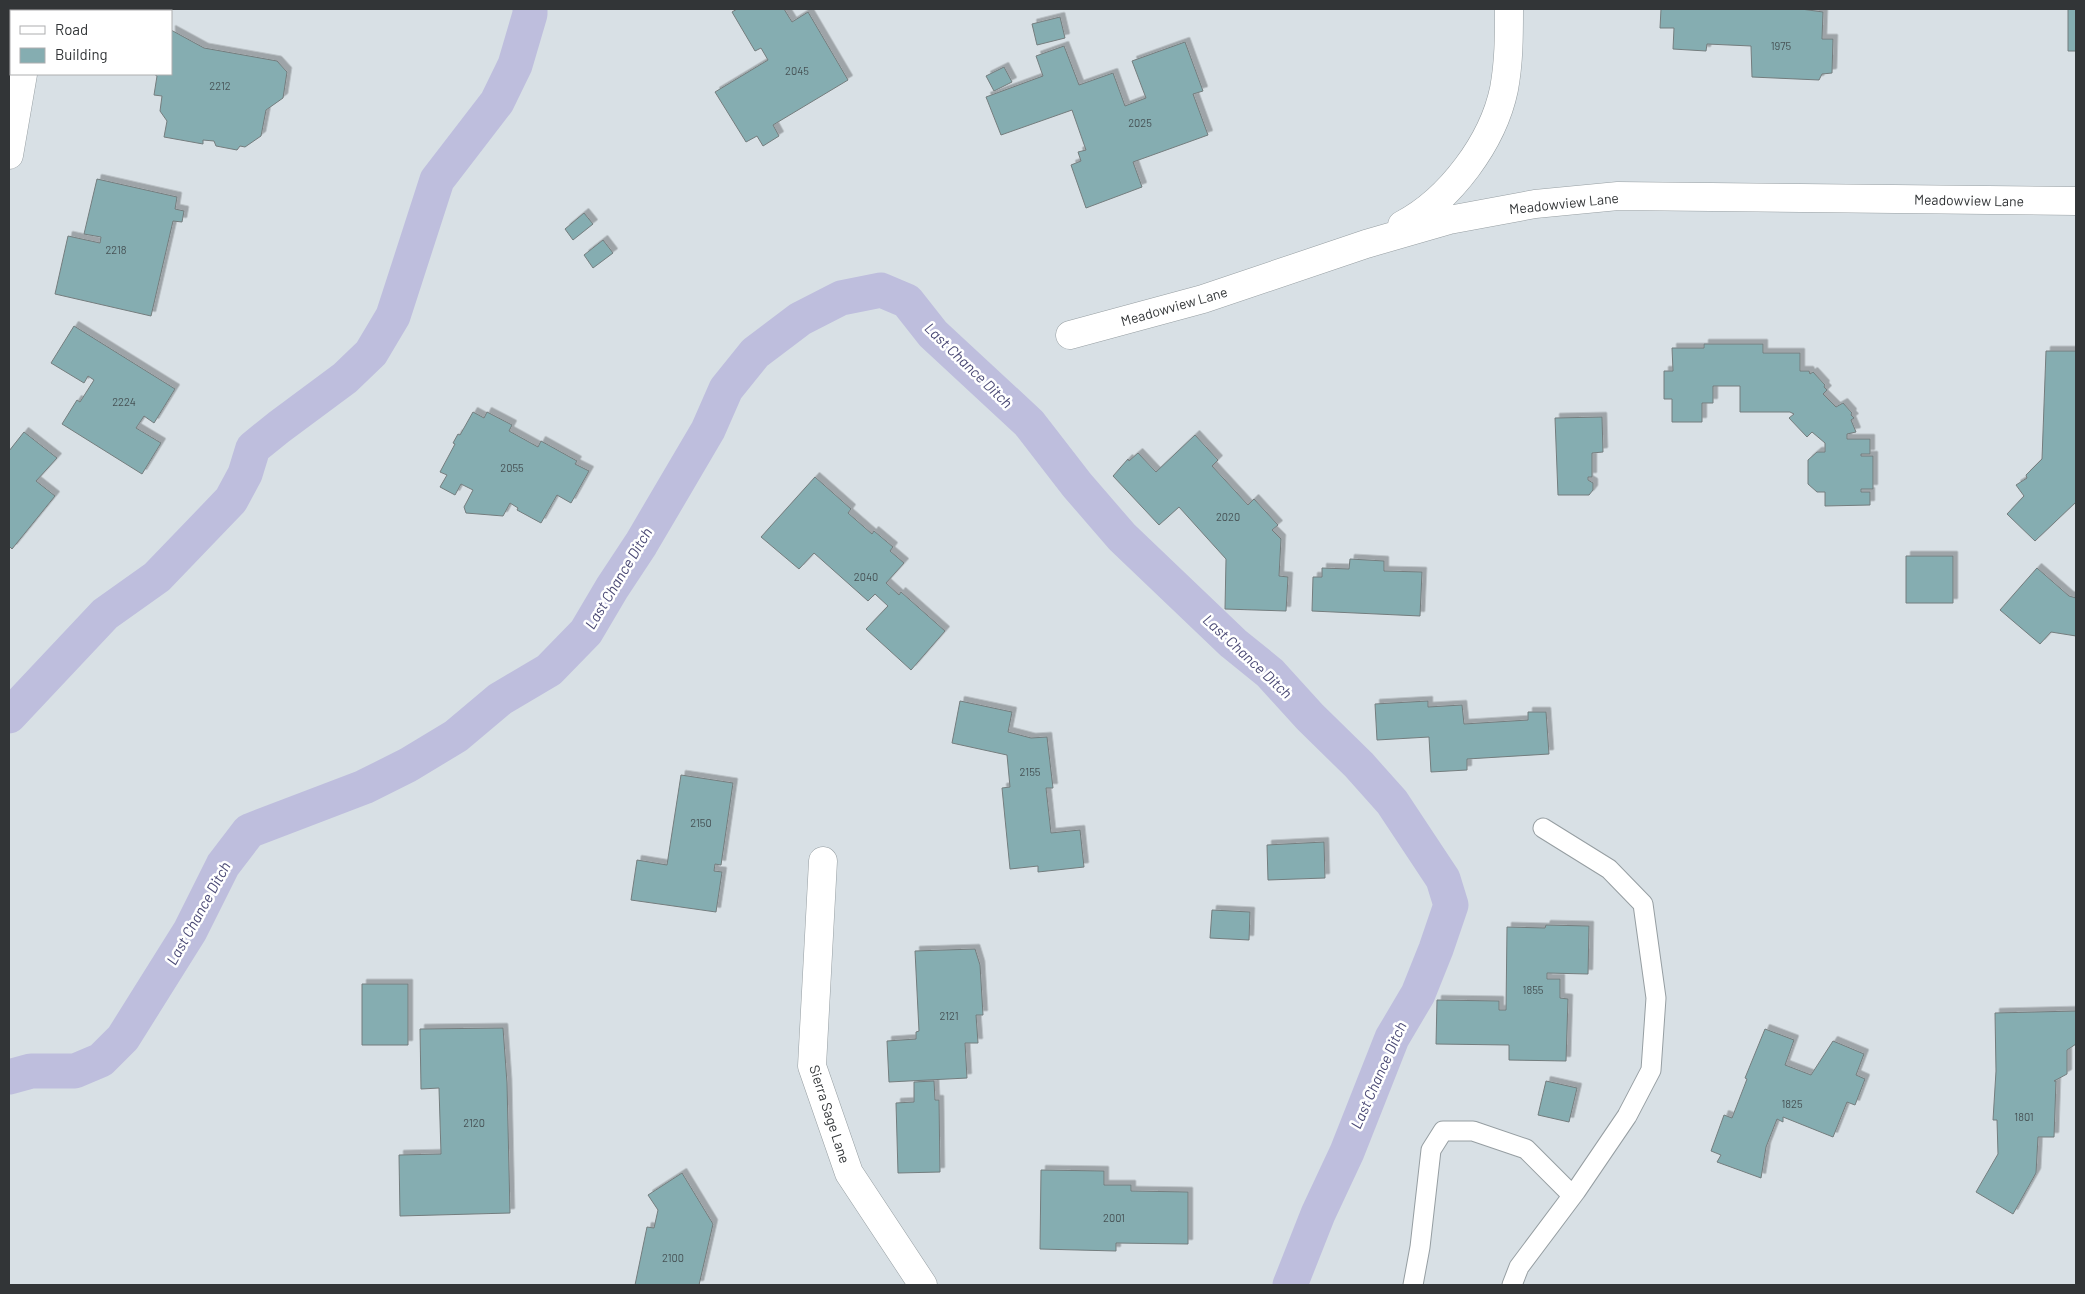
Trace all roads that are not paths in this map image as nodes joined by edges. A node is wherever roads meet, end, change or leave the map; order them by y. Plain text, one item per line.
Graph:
1 (1510, 9) edge
2 (23, 75) edge
3 (9, 155) edge
4 (2076, 201) edge
5 (1366, 244) junction
6 (1070, 335) dead end
7 (1543, 828) dead end
8 (823, 861) dead end
9 (1572, 1196) junction
10 (923, 1285) edge
11 (1413, 1285) edge
12 (1512, 1285) edge

1 - 5 street
2 - 3 street
4 - 5 street, Meadowview Lane
5 - 6 street, Meadowview Lane
7 - 9 lane
8 - 10 street, Sierra Sage Lane
9 - 11 lane
9 - 12 lane

